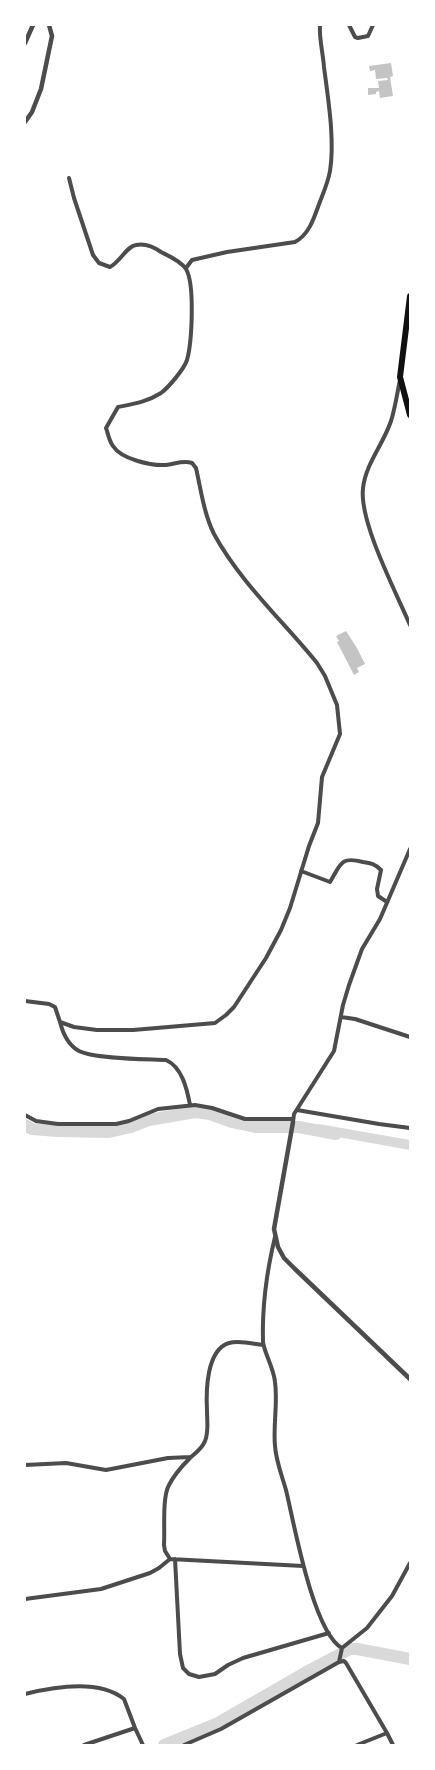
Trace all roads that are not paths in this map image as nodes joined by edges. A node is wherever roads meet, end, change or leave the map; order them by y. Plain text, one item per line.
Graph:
1 (33, 25) edge
2 (49, 25) edge
3 (320, 25) edge
4 (349, 25) edge
5 (373, 25) edge
6 (25, 43) edge
7 (25, 122) edge
8 (69, 178) dead end
9 (186, 268) junction
10 (410, 296) edge
11 (400, 377) junction
12 (410, 415) edge
13 (410, 625) edge
14 (410, 850) edge
15 (301, 871) junction
16 (387, 902) junction
17 (25, 1001) edge
18 (341, 1017) junction
19 (60, 1022) junction
20 (410, 1037) edge
21 (190, 1105) junction
22 (297, 1110) junction
23 (25, 1115) edge
24 (293, 1120) junction
25 (410, 1128) edge
26 (276, 1236) junction
27 (263, 1346) junction
28 (410, 1379) edge
29 (191, 1457) junction
30 (25, 1465) edge
31 (172, 1559) junction
32 (410, 1563) edge
33 (303, 1566) junction
34 (25, 1599) edge
35 (329, 1633) junction
36 (342, 1648) junction
37 (340, 1662) junction
38 (25, 1694) edge
39 (135, 1728) junction
40 (388, 1733) junction
41 (84, 1745) edge
42 (143, 1745) edge
43 (184, 1745) edge
44 (357, 1745) edge
45 (393, 1745) edge

1 - 6 street
2 - 7 street
3 - 9 street
4 - 5 street
8 - 9 street
9 - 15 street
10 - 11 highway
11 - 12 highway
11 - 13 street
14 - 16 street
15 - 16 street
15 - 19 street
16 - 18 street
17 - 19 street
18 - 20 street
18 - 22 street
19 - 21 street
21 - 23 street
21 - 24 street
22 - 24 street
22 - 25 street
24 - 26 street
26 - 27 street
26 - 28 street
27 - 29 street
27 - 33 street
29 - 30 street
29 - 31 street
31 - 33 street
31 - 34 street
31 - 35 street
32 - 36 street
33 - 35 street
35 - 36 street
36 - 37 street
37 - 40 street
37 - 43 street
38 - 39 street
39 - 41 street
39 - 42 street
40 - 44 street
40 - 45 street

